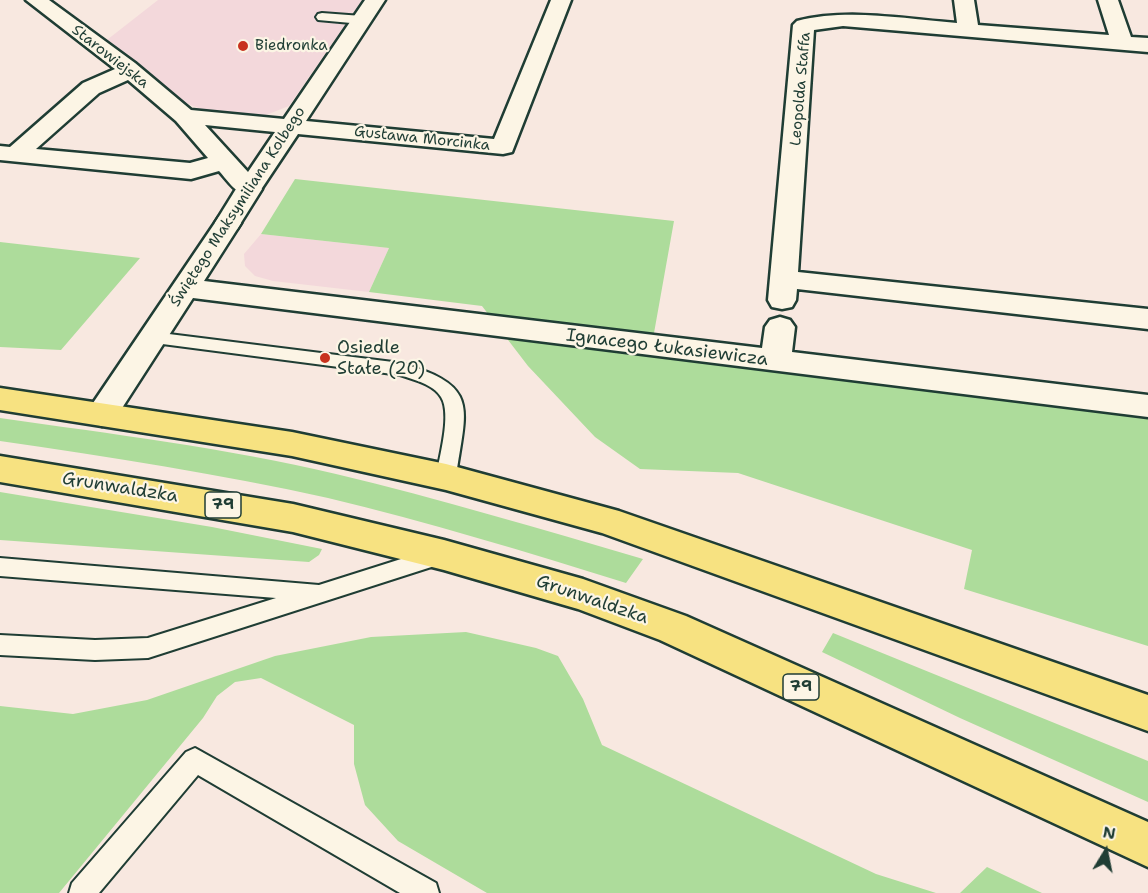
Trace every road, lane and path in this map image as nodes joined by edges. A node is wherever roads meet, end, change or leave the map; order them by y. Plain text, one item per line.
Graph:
1 (36, 0) edge
2 (375, 0) edge
3 (561, 0) edge
4 (964, 0) edge
5 (1108, 0) edge
6 (322, 17) dead end
7 (362, 20) junction
8 (969, 30) junction
9 (1122, 43) junction
10 (1148, 45) edge
11 (130, 71) junction
12 (184, 116) junction
13 (291, 125) junction
14 (8, 154) edge
15 (225, 161) junction
16 (249, 189) junction
17 (185, 288) junction
18 (782, 302) junction
19 (1148, 319) edge
20 (153, 338) junction
21 (776, 362) junction
22 (0, 399) edge
23 (1148, 406) edge
24 (102, 414) junction
25 (0, 469) edge
26 (446, 477) junction
27 (444, 555) junction
28 (0, 567) edge
29 (326, 593) junction
30 (0, 645) edge
31 (1148, 712) edge
32 (1148, 845) edge
33 (82, 893) edge
34 (426, 893) edge

1 - 11 street, Starowiejska
2 - 7 street, Świętego Maksymiliana Kolbego
3 - 13 street, Gustawa Morcinka
4 - 8 street
5 - 9 street
6 - 7 lane
7 - 13 street, Świętego Maksymiliana Kolbego
8 - 9 street
8 - 18 street, Leopolda Staffa
9 - 10 street
11 - 12 street, Starowiejska
11 - 14 street
12 - 13 street
12 - 15 street, Starowiejska
13 - 16 street, Świętego Maksymiliana Kolbego
14 - 15 street
15 - 16 street, Starowiejska
16 - 17 street, Świętego Maksymiliana Kolbego
17 - 20 street, Świętego Maksymiliana Kolbego
17 - 21 street, Ignacego Łukasiewicza
18 - 19 street
18 - 21 street
20 - 24 street, Świętego Maksymiliana Kolbego
20 - 26 lane
21 - 23 street, Ignacego Łukasiewicza
22 - 24 main road
24 - 26 main road
25 - 27 main road, Grunwaldzka / 79
26 - 31 main road
27 - 29 lane
27 - 32 main road, Grunwaldzka / 79
28 - 29 lane
29 - 30 lane
33 - 34 lane

